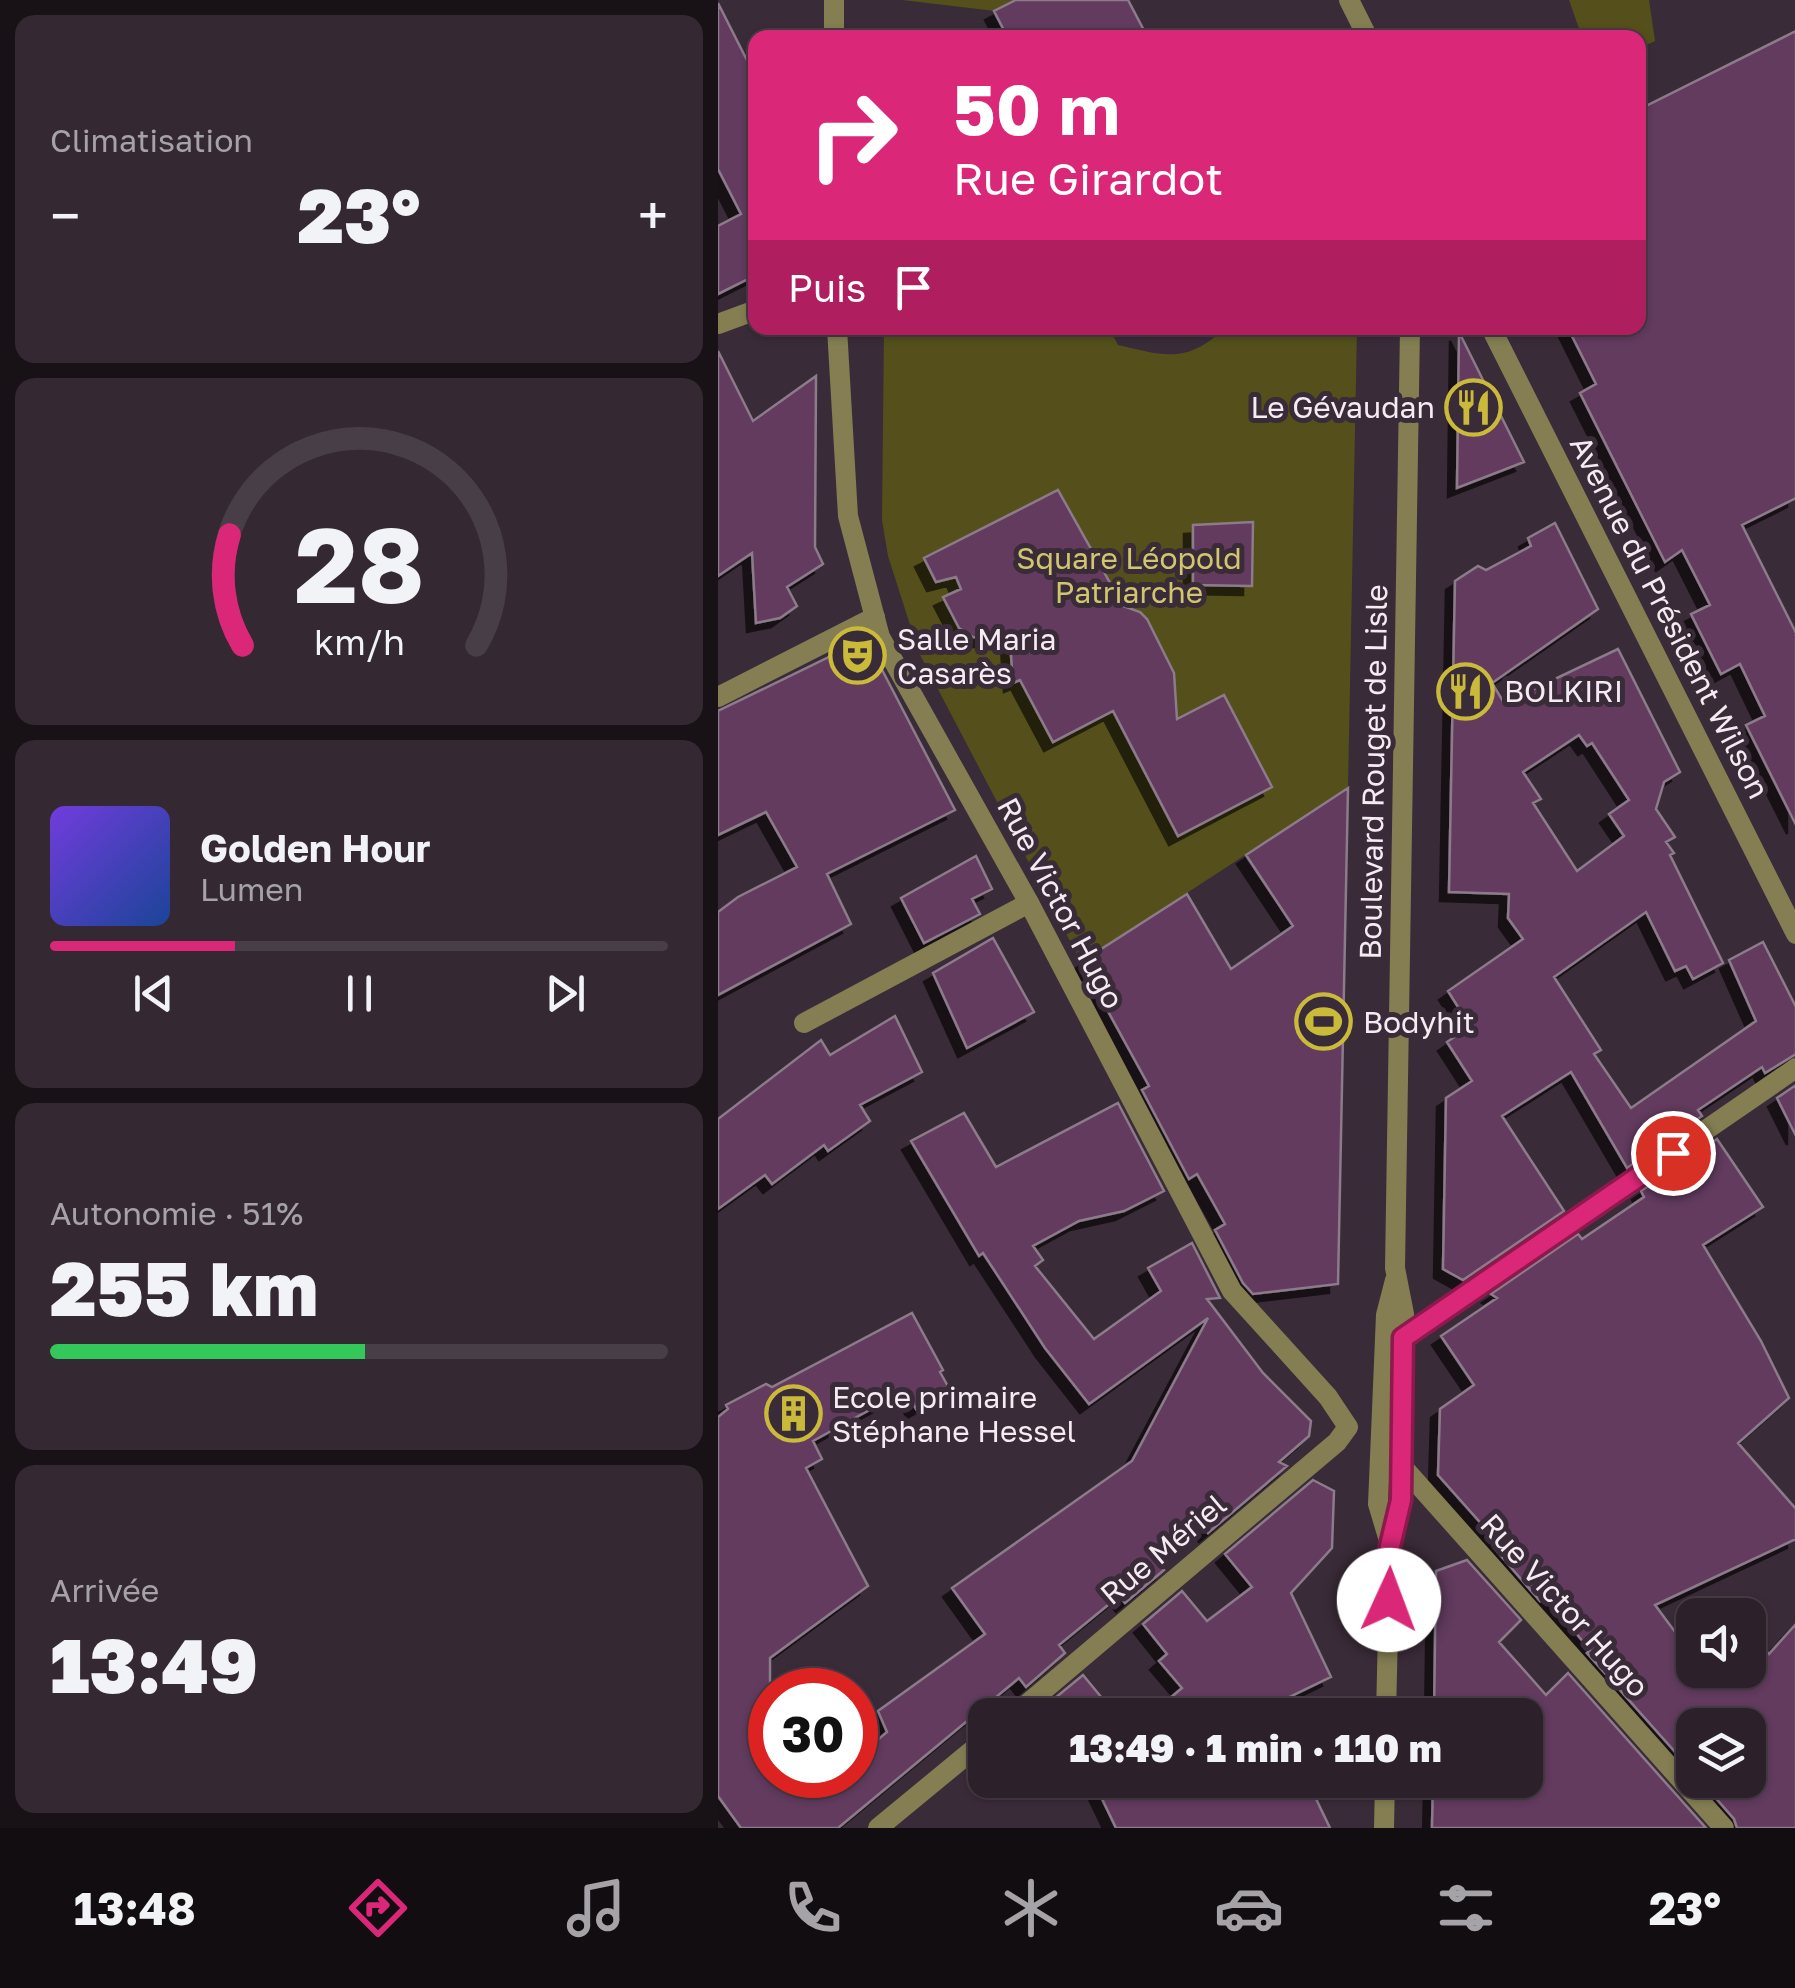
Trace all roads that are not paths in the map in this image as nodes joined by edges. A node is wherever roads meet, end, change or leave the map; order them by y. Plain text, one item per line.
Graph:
1 (834, 0) edge
2 (1349, 0) edge
3 (834, 30) edge
4 (1364, 30) edge
5 (748, 313) edge
6 (718, 324) edge
7 (836, 335) edge
8 (1410, 335) edge
9 (1495, 335) edge
10 (875, 617) junction
11 (718, 697) edge
12 (1029, 903) junction
13 (1796, 934) edge
14 (804, 1023) dead end
15 (1796, 1068) edge
16 (1396, 1278) junction
17 (1403, 1338) junction
18 (1348, 1427) junction
19 (1380, 1428) junction
20 (1402, 1465) junction
21 (1390, 1546) junction
22 (1034, 1698) edge
23 (1386, 1698) edge
24 (968, 1754) edge
25 (1385, 1798) edge
26 (878, 1828) edge
27 (1384, 1828) edge
28 (1724, 1828) edge

1 - 3 street
2 - 4 street
5 - 6 street
7 - 10 street, Rue Victor Hugo
8 - 16 street, Boulevard Rouget de Lisle
9 - 13 street, Avenue du Président Wilson
10 - 11 street
10 - 12 street, Rue Victor Hugo
12 - 14 street
12 - 18 street, Rue Victor Hugo
15 - 17 street
16 - 17 street, Boulevard Rouget de Lisle
16 - 19 street, Boulevard Rouget de Lisle
17 - 20 street, Boulevard Rouget de Lisle
18 - 19 street
18 - 22 street, Rue Mériel
19 - 21 street, Boulevard Rouget de Lisle
20 - 21 street, Boulevard Rouget de Lisle
20 - 28 street, Rue Victor Hugo
21 - 23 street, Boulevard Rouget de Lisle
24 - 26 street
25 - 27 street

